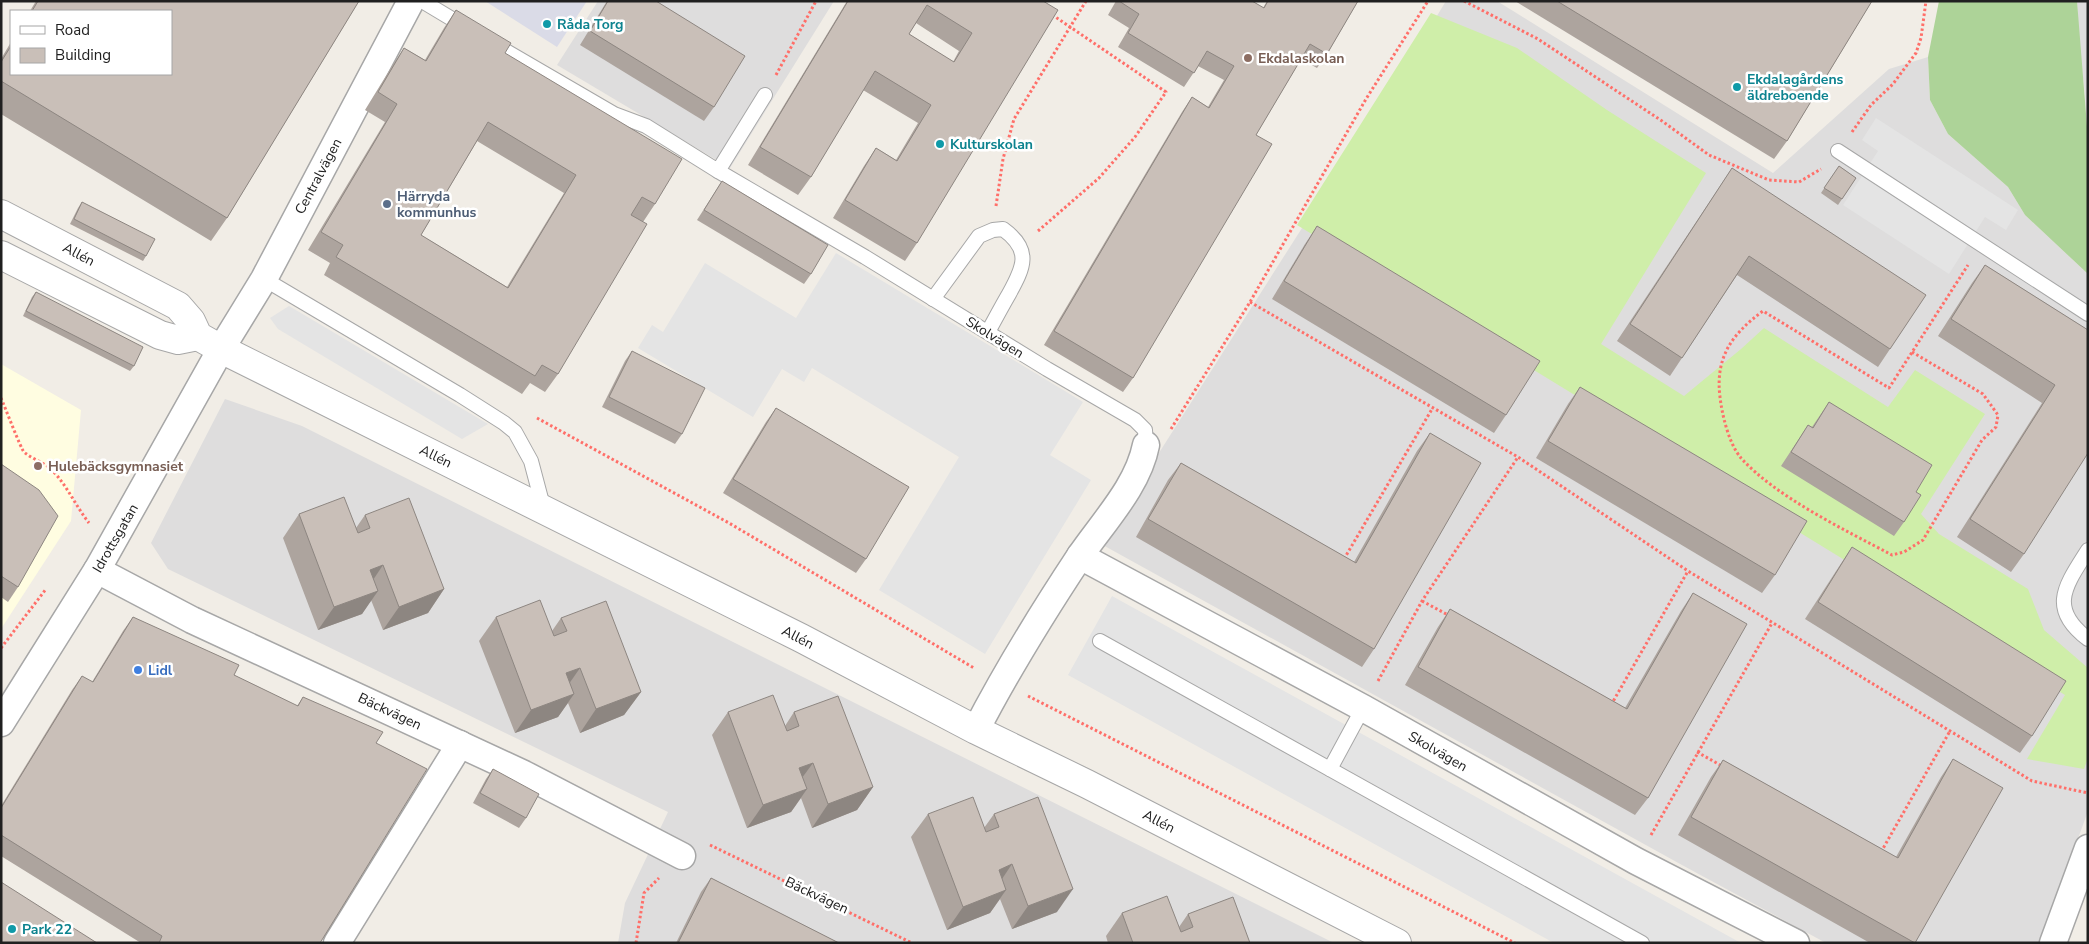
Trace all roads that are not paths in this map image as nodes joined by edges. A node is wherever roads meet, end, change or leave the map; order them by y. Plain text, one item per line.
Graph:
1 (411, 1) edge
2 (422, 1) edge
3 (766, 95) road end
4 (1838, 151) road end
5 (718, 171) junction
6 (1, 214) edge
7 (1, 255) edge
8 (264, 279) junction
9 (933, 298) junction
10 (2088, 314) edge
11 (988, 332) junction
12 (209, 342) junction
13 (1146, 444) joint
14 (544, 510) junction
15 (2088, 550) edge
16 (1080, 556) junction
17 (97, 570) junction
18 (2088, 639) edge
19 (1100, 641) dead end
20 (1362, 708) junction
21 (1, 723) edge
22 (976, 730) junction
23 (460, 744) junction
24 (1330, 769) junction
25 (2088, 848) edge
26 (682, 856) road end
27 (337, 943) edge
28 (1397, 943) edge
29 (1642, 943) edge
30 (1796, 943) edge
31 (2053, 943) edge

1 - 8 street, Centralvägen
2 - 5 lane, Skolvägen
3 - 5 lane
4 - 10 lane
5 - 9 lane, Skolvägen
6 - 12 street, Allén
7 - 12 street
8 - 12 street, Centralvägen
8 - 14 lane
9 - 11 lane, Skolvägen
9 - 11 lane
11 - 13 lane, Skolvägen
12 - 14 street, Allén
12 - 17 street, Idrottsgatan
13 - 16 street
14 - 22 street, Allén
15 - 18 lane
16 - 20 street, Skolvägen
16 - 22 street
17 - 21 street, Idrottsgatan
17 - 23 street, Bäckvägen
19 - 24 lane
20 - 24 lane
20 - 30 street, Skolvägen
22 - 28 street, Allén
23 - 26 street, Bäckvägen
23 - 27 street
24 - 29 lane
25 - 31 street

